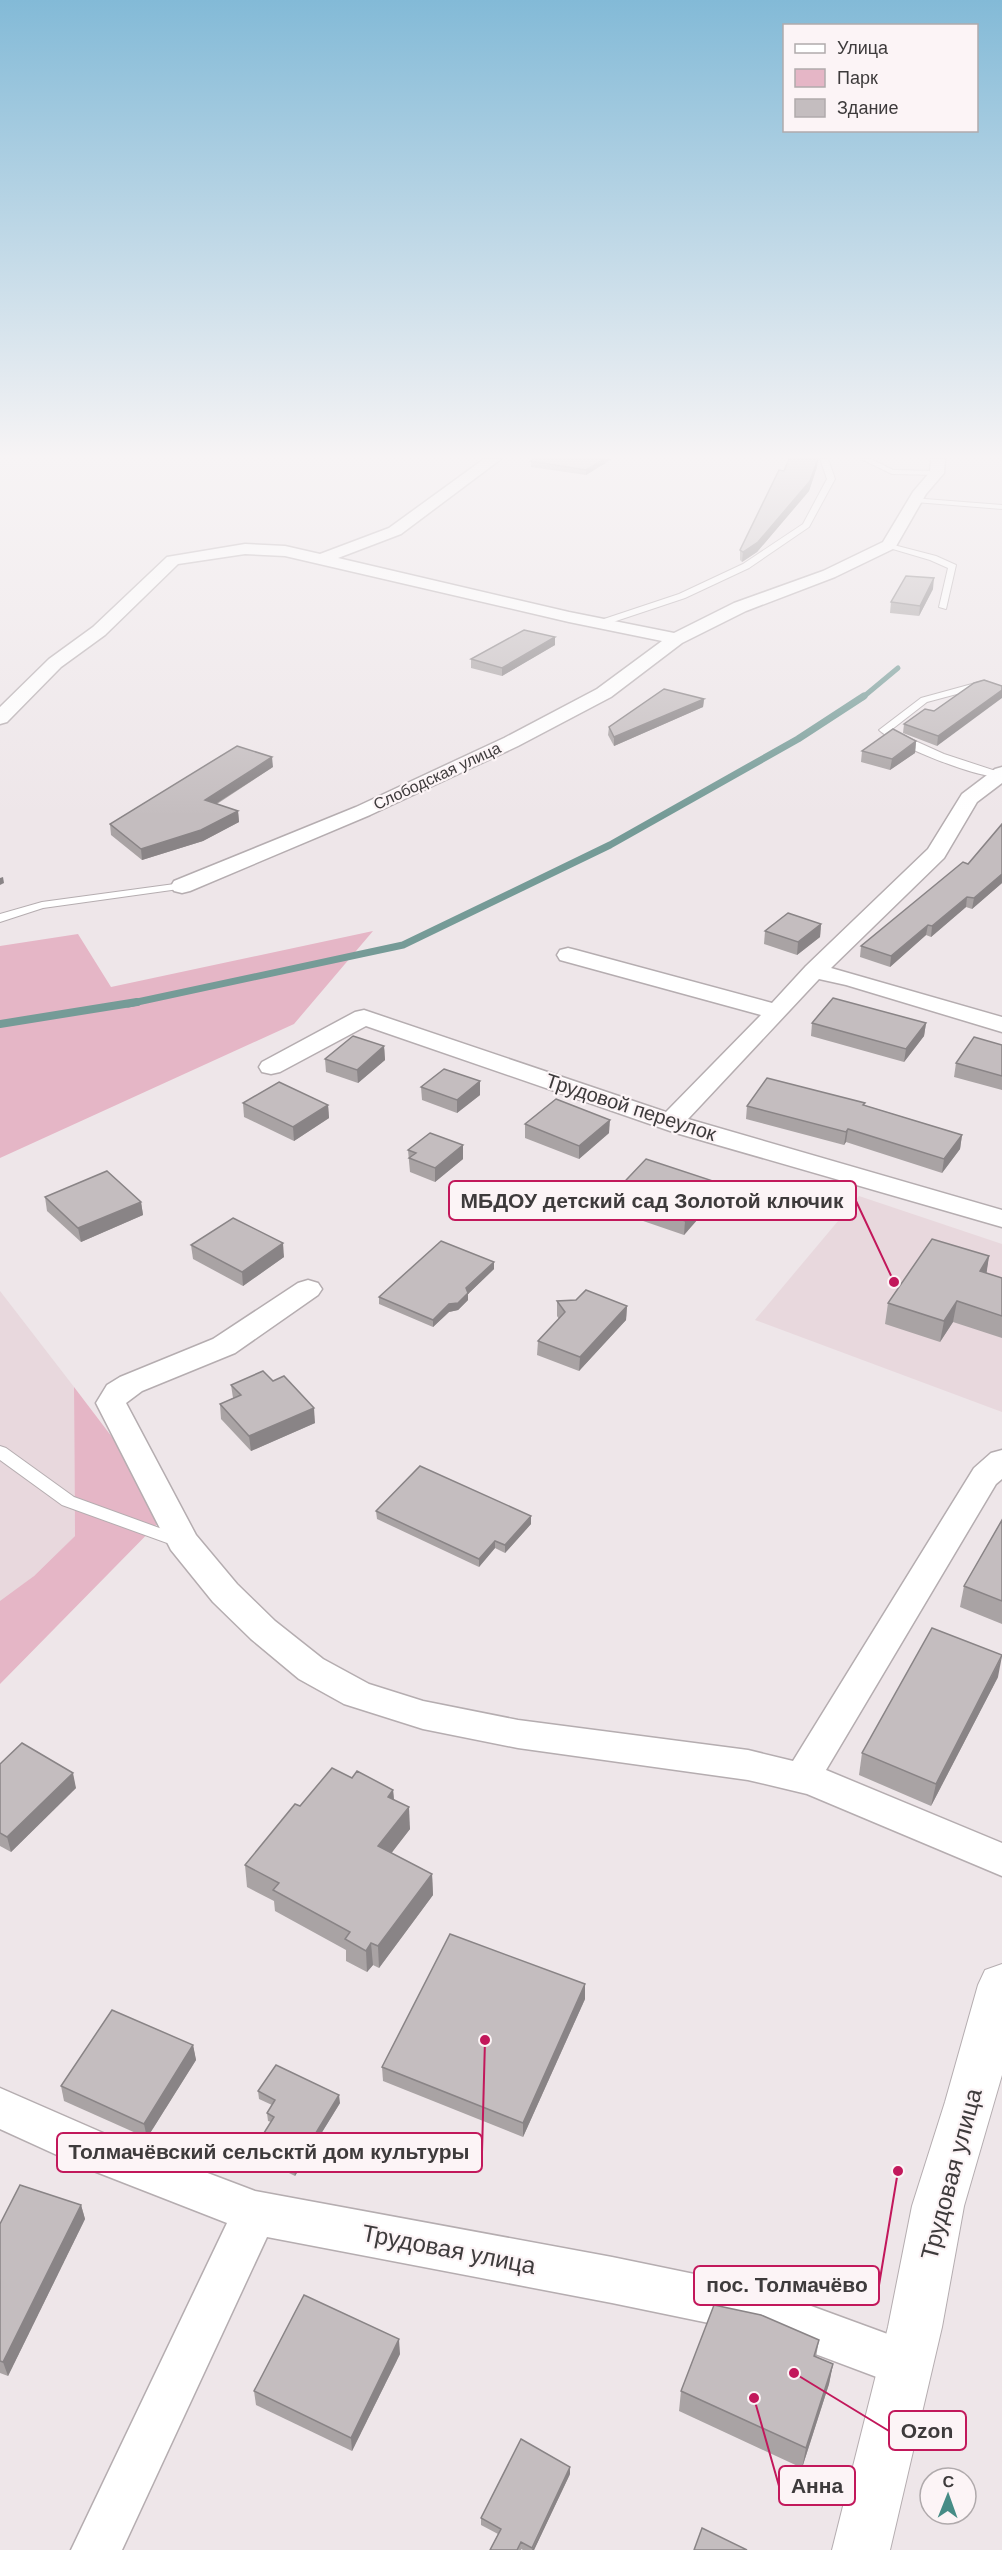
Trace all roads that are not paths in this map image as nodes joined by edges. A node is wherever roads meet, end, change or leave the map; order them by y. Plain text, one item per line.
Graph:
1 (154, 578) edge
2 (403, 578) edge
3 (721, 578) edge
4 (818, 578) edge
5 (950, 578) edge
6 (943, 607) dead end
7 (598, 624) junction
8 (676, 639) junction
9 (1002, 690) edge
10 (1, 715) edge
11 (1001, 774) edge
12 (182, 886) joint
13 (0, 918) edge
14 (568, 955) dead end
15 (814, 970) junction
16 (777, 1012) junction
17 (1002, 1025) edge
18 (271, 1067) dead end
19 (671, 1122) junction
20 (1002, 1219) edge
21 (308, 1289) dead end
22 (0, 1452) edge
23 (1002, 1461) edge
24 (183, 1542) junction
25 (802, 1778) junction
26 (1002, 1860) edge
27 (999, 2010) edge
28 (0, 2108) edge
29 (255, 2213) junction
30 (906, 2364) junction
31 (96, 2550) edge
32 (861, 2550) edge

1 - 10 street
2 - 7 street
3 - 7 lane
4 - 8 street, Слободская улица
5 - 6 lane
7 - 8 street
8 - 12 street, Слободская улица
9 - 11 lane
11 - 15 street
12 - 13 lane
14 - 16 street
15 - 16 street
15 - 17 street
16 - 19 street
18 - 19 street, Трудовой переулок
19 - 20 street, Трудовой переулок
21 - 24 street
22 - 24 lane
23 - 25 street
24 - 25 street
25 - 26 street
27 - 30 street, Трудовая улица
28 - 29 street, Трудовая улица
29 - 30 street, Трудовая улица
29 - 31 street
30 - 32 street, Трудовая улица

